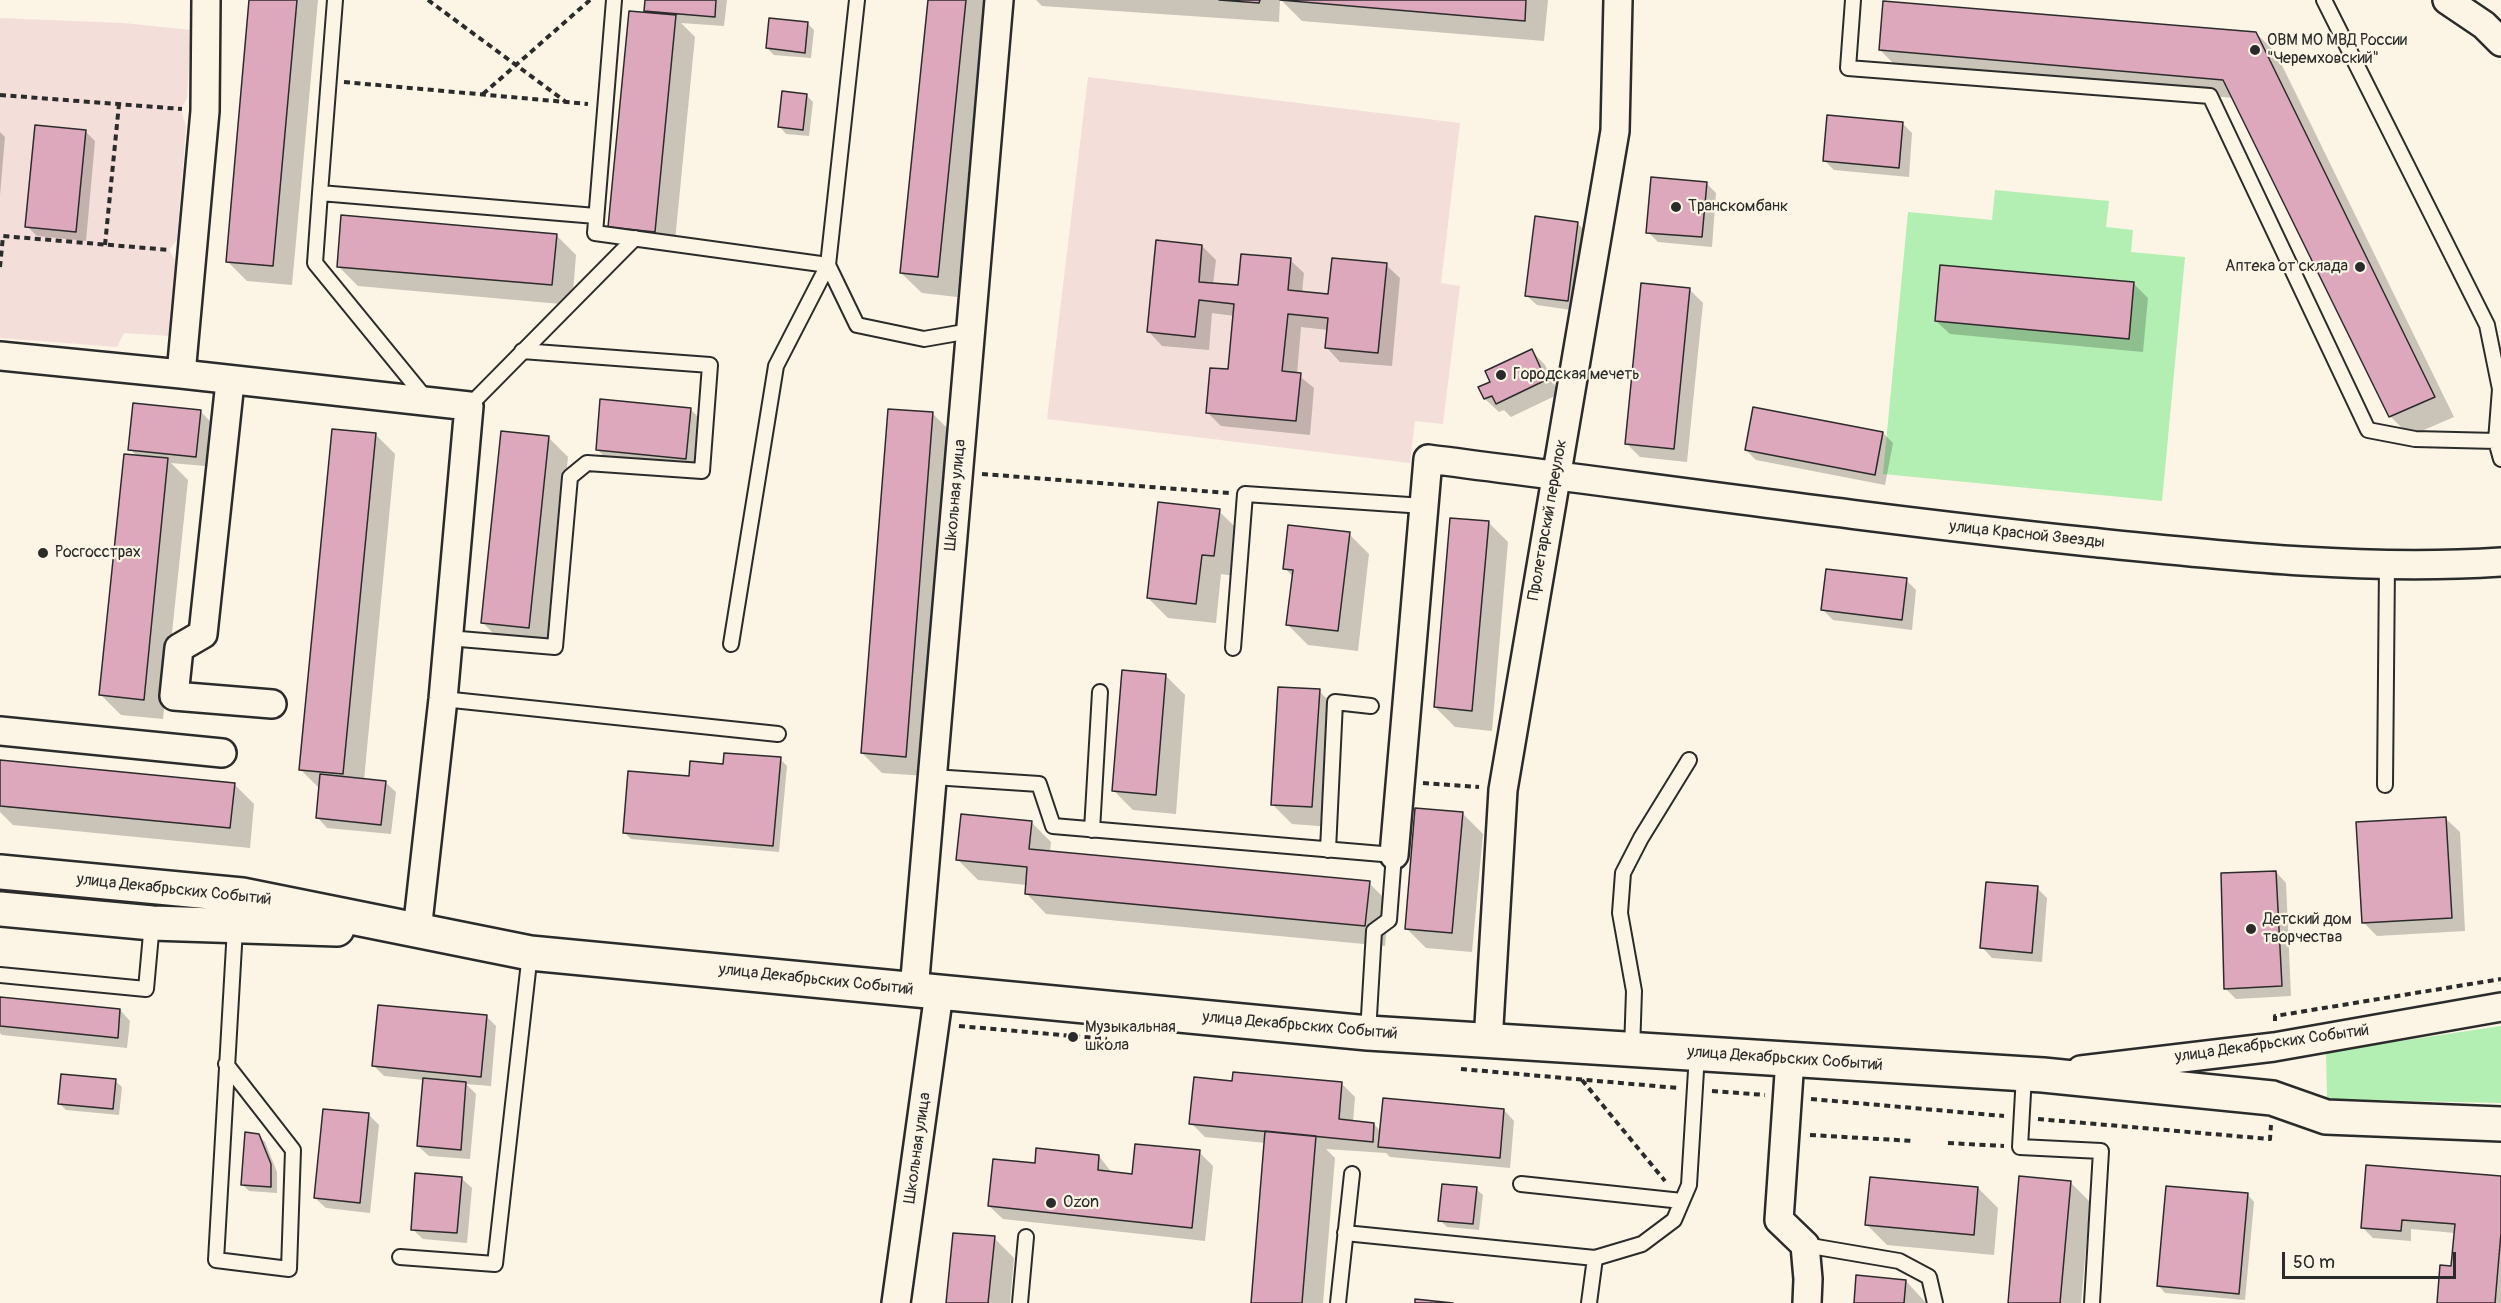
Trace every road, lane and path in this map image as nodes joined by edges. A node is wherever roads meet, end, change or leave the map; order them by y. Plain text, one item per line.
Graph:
1 (206, 0) edge
2 (335, 0) edge
3 (428, 0) edge
4 (590, 0) edge
5 (614, 0) edge
6 (857, 0) edge
7 (999, 0) edge
8 (1618, 0) edge
9 (1853, 0) edge
10 (2324, 0) edge
11 (2447, 0) edge
12 (2501, 42) edge
13 (516, 65) junction
14 (328, 81) junction
15 (482, 94) junction
16 (0, 95) edge
17 (566, 102) junction
18 (119, 104) junction
19 (605, 106) junction
20 (205, 111) junction
21 (320, 193) junction
22 (596, 216) junction
23 (635, 238) junction
24 (105, 245) junction
25 (192, 252) junction
26 (828, 265) junction
27 (0, 267) edge
28 (970, 331) junction
29 (522, 351) junction
30 (0, 356) edge
31 (181, 374) junction
32 (230, 382) junction
33 (429, 402) junction
34 (469, 406) junction
35 (2496, 441) junction
36 (2501, 459) edge
37 (958, 472) junction
38 (1555, 475) junction
39 (1245, 494) junction
40 (1424, 506) junction
41 (2501, 562) edge
42 (2387, 564) junction
43 (448, 638) junction
44 (731, 644) dead end
45 (1233, 648) dead end
46 (1100, 692) dead end
47 (443, 699) junction
48 (272, 704) dead end
49 (1371, 706) dead end
50 (0, 731) edge
51 (778, 734) dead end
52 (222, 753) dead end
53 (1689, 760) dead end
54 (933, 777) junction
55 (1402, 781) junction
56 (2385, 785) dead end
57 (1503, 790) junction
58 (1092, 830) junction
59 (1328, 850) junction
60 (1394, 855) junction
61 (0, 872) edge
62 (0, 909) edge
63 (152, 923) junction
64 (235, 928) junction
65 (417, 931) junction
66 (530, 953) junction
67 (0, 975) edge
68 (2501, 979) edge
69 (927, 991) junction
70 (2501, 1007) edge
71 (2275, 1016) dead end
72 (1368, 1033) junction
73 (1488, 1042) junction
74 (1632, 1050) junction
75 (1697, 1054) junction
76 (1790, 1059) junction
77 (226, 1064) junction
78 (2033, 1075) junction
79 (1581, 1080) dead end
80 (2501, 1124) edge
81 (1785, 1134) junction
82 (1914, 1141) dead end
83 (1948, 1143) dead end
84 (2020, 1147) junction
85 (1352, 1174) dead end
86 (1521, 1184) dead end
87 (1683, 1202) junction
88 (1345, 1233) junction
89 (1026, 1237) dead end
90 (1805, 1245) junction
91 (400, 1257) dead end
92 (1595, 1258) junction
93 (896, 1303) edge
94 (1020, 1303) edge
95 (1338, 1303) edge
96 (1589, 1303) edge
97 (1807, 1303) edge
98 (1935, 1303) edge
99 (2092, 1303) edge

1 - 20 street
2 - 14 lane
3 - 13 path
4 - 13 path
5 - 19 lane
6 - 26 lane
7 - 28 street, Школьная улица
8 - 38 street, Пролетарский переулок
9 - 35 lane
10 - 35 lane
11 - 12 street
13 - 15 path
13 - 17 path
14 - 15 path
14 - 21 lane
15 - 17 path
16 - 18 path
17 - 19 path
18 - 20 path
18 - 24 path
19 - 22 lane
20 - 25 street
21 - 22 lane
21 - 33 lane
22 - 23 lane
23 - 26 lane
23 - 29 lane
24 - 25 path
24 - 27 path
25 - 31 street
26 - 28 lane
26 - 44 lane
28 - 37 street, Школьная улица
29 - 34 lane
29 - 43 lane
30 - 31 street
31 - 32 street
32 - 33 street
32 - 48 street
33 - 34 street
34 - 43 street
35 - 36 lane
37 - 39 path
37 - 54 street, Школьная улица
38 - 40 street, улица Красной Звезды
38 - 42 street, улица Красной Звезды
38 - 57 street, Пролетарский переулок
39 - 40 lane
39 - 45 lane
40 - 55 street
41 - 42 street, улица Красной Звезды
42 - 56 lane
43 - 47 street
46 - 58 lane
47 - 51 lane
47 - 65 street
49 - 59 lane
50 - 52 street
53 - 74 lane
54 - 58 lane
54 - 69 street, Школьная улица
55 - 57 path
55 - 60 street
57 - 73 street, Пролетарский переулок
58 - 59 lane
59 - 60 lane
60 - 72 lane
61 - 65 street, улица Декабрьских Событий
62 - 63 street, улица Декабрьских Событий
63 - 64 street, улица Декабрьских Событий
63 - 67 lane
64 - 65 street, улица Декабрьских Событий
64 - 77 lane
65 - 66 street, улица Декабрьских Событий
66 - 69 street, улица Декабрьских Событий
66 - 91 lane
68 - 71 path
69 - 72 street, улица Декабрьских Событий
69 - 93 street, Школьная улица
70 - 78 street, улица Декабрьских Событий
72 - 73 street, улица Декабрьских Событий
73 - 74 street, улица Декабрьских Событий
74 - 75 street, улица Декабрьских Событий
75 - 76 street, улица Декабрьских Событий
75 - 87 lane
76 - 78 street, улица Декабрьских Событий
76 - 81 street
77 - 77 lane
78 - 80 street, улица Декабрьских Событий
78 - 84 lane
79 - 87 path
81 - 82 path
81 - 90 street
83 - 84 path
84 - 99 lane
85 - 88 lane
86 - 87 lane
87 - 92 lane
88 - 92 lane
88 - 95 lane
89 - 94 lane
90 - 97 street
90 - 98 lane
92 - 96 lane

